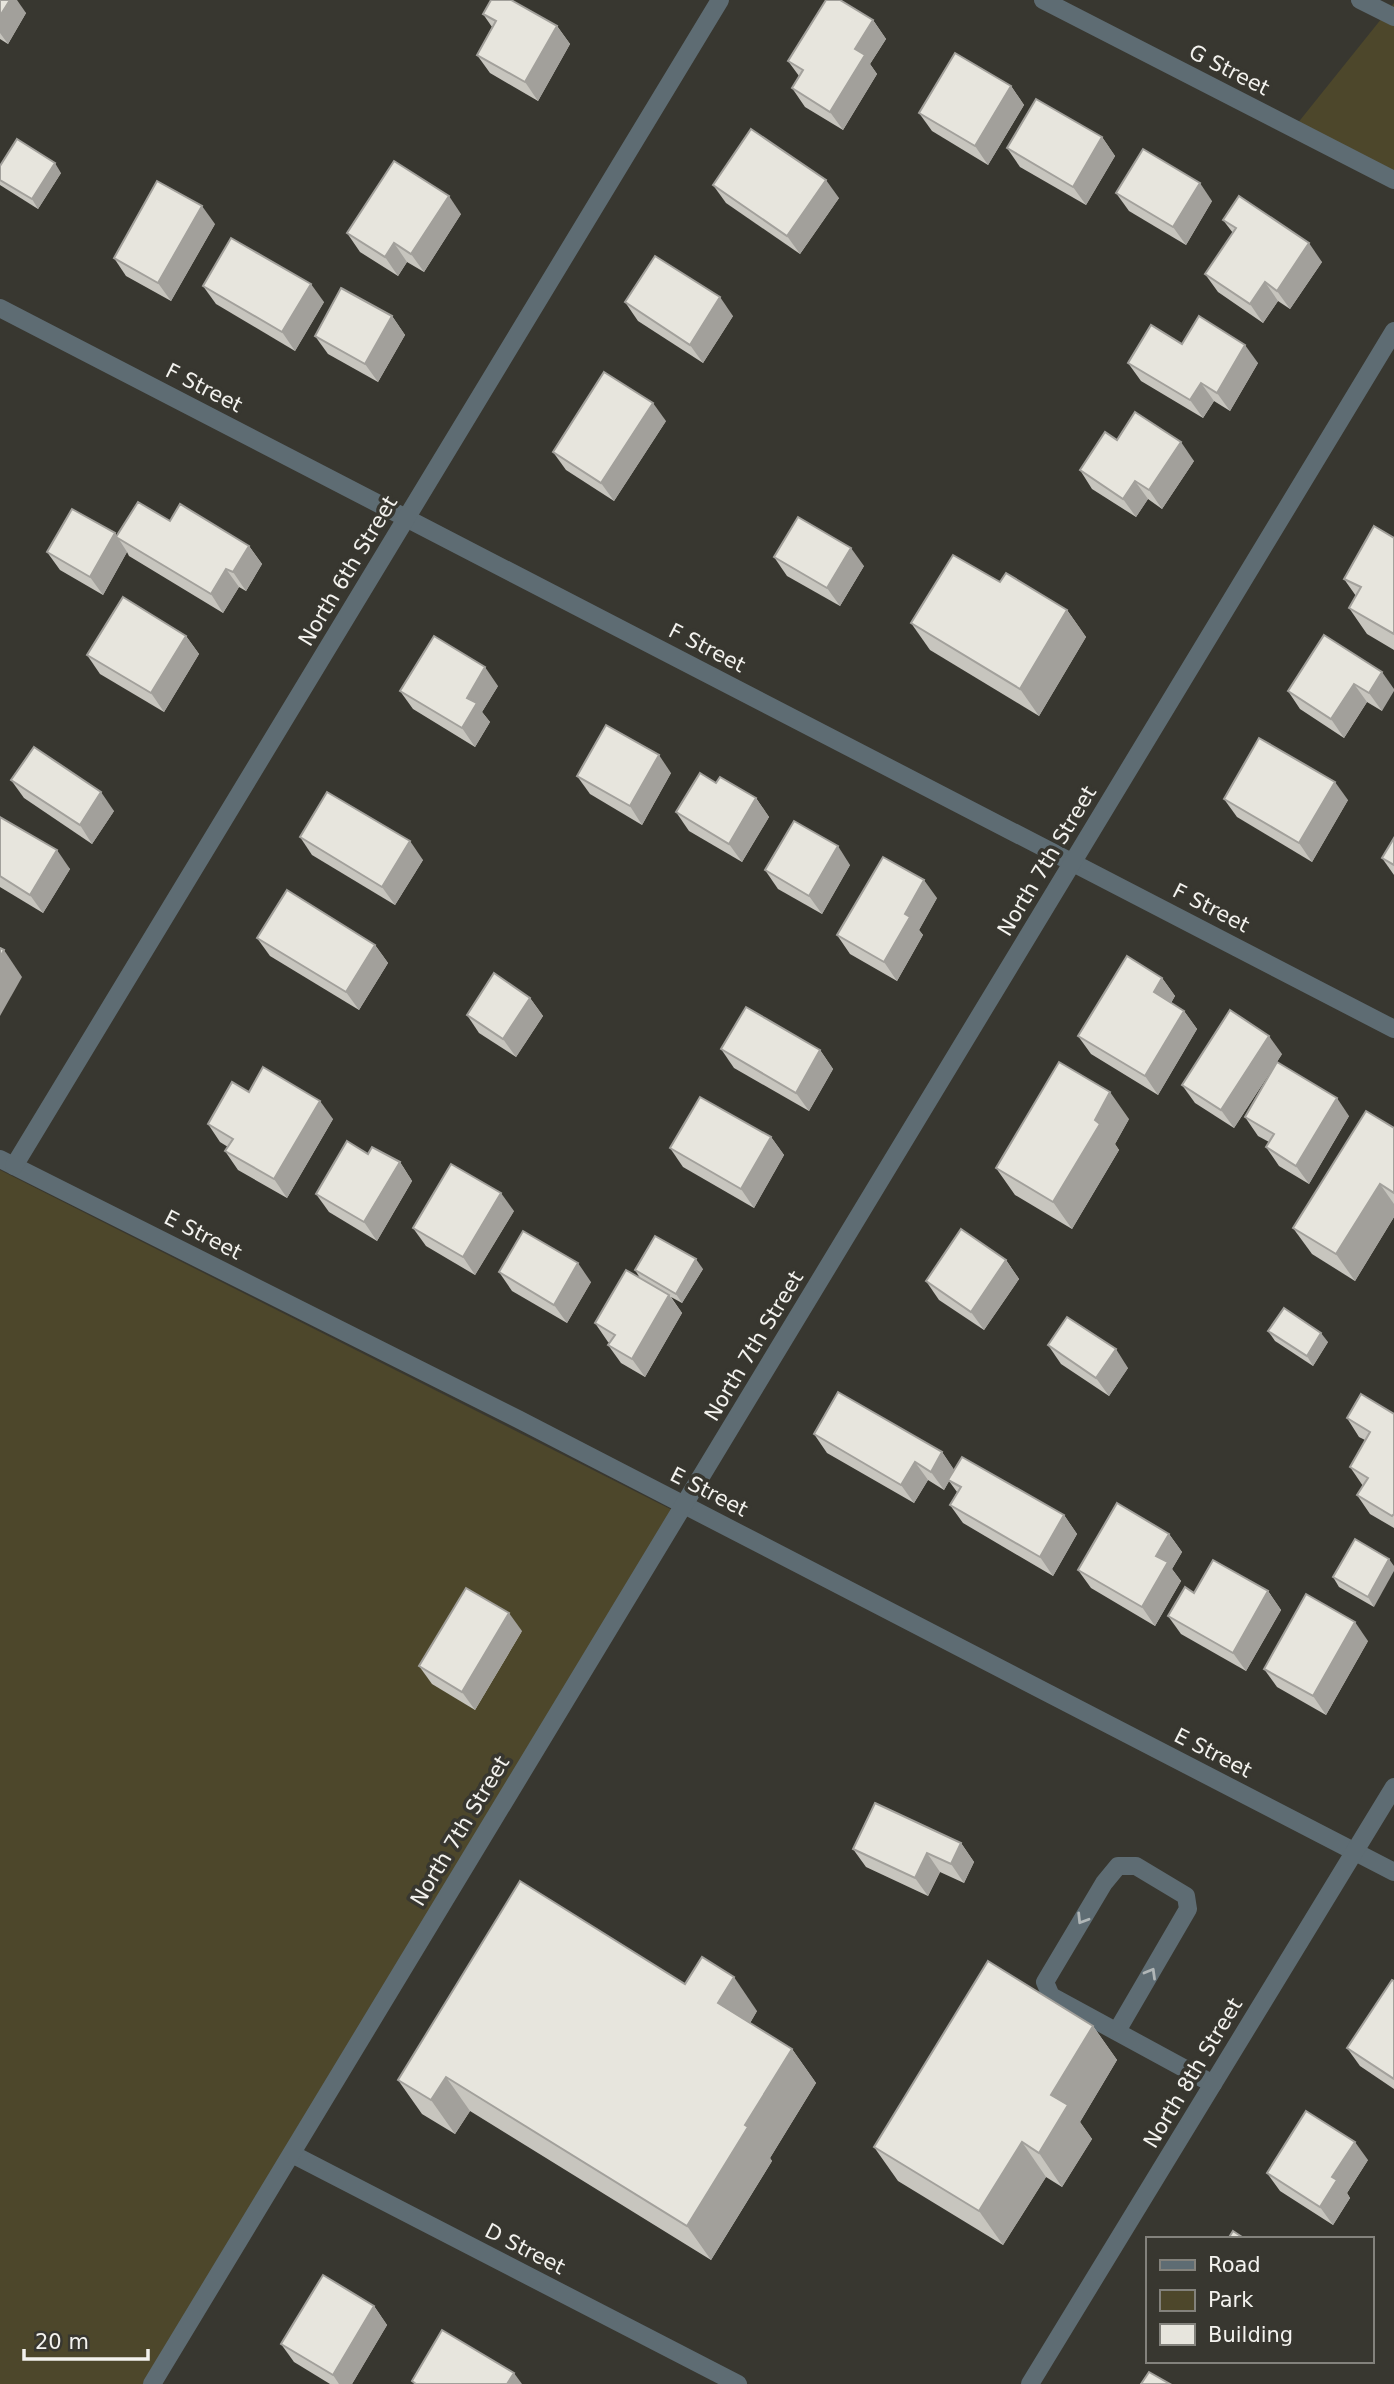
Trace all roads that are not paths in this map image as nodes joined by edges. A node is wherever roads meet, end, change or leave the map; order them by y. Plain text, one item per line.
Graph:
1 (720, 0) edge
2 (1042, 0) edge
3 (1360, 0) edge
4 (1394, 18) edge
5 (1394, 180) edge
6 (0, 308) edge
7 (1394, 331) edge
8 (407, 518) junction
9 (1073, 863) junction
10 (1394, 1029) edge
11 (7, 1162) edge
12 (684, 1505) junction
13 (1394, 1787) edge
14 (1354, 1852) junction
15 (1394, 1872) edge
16 (1116, 2031) junction
17 (1213, 2084) junction
18 (292, 2154) junction
19 (152, 2384) edge
20 (738, 2384) edge
21 (1030, 2384) edge

1 - 8 street, North 6th Street
2 - 5 street, G Street
3 - 4 street
6 - 8 street, F Street
7 - 9 street, North 7th Street
8 - 9 street, F Street
8 - 11 street, North 6th Street
9 - 10 street, F Street
9 - 12 street, North 7th Street
11 - 12 street, E Street
12 - 14 street, E Street
12 - 18 street, North 7th Street
13 - 14 street, North 8th Street
14 - 15 street, E Street
14 - 17 street, North 8th Street
16 -> 16 street
16 - 17 street
17 - 21 street, North 8th Street
18 - 19 street, North 7th Street
18 - 20 street, D Street

